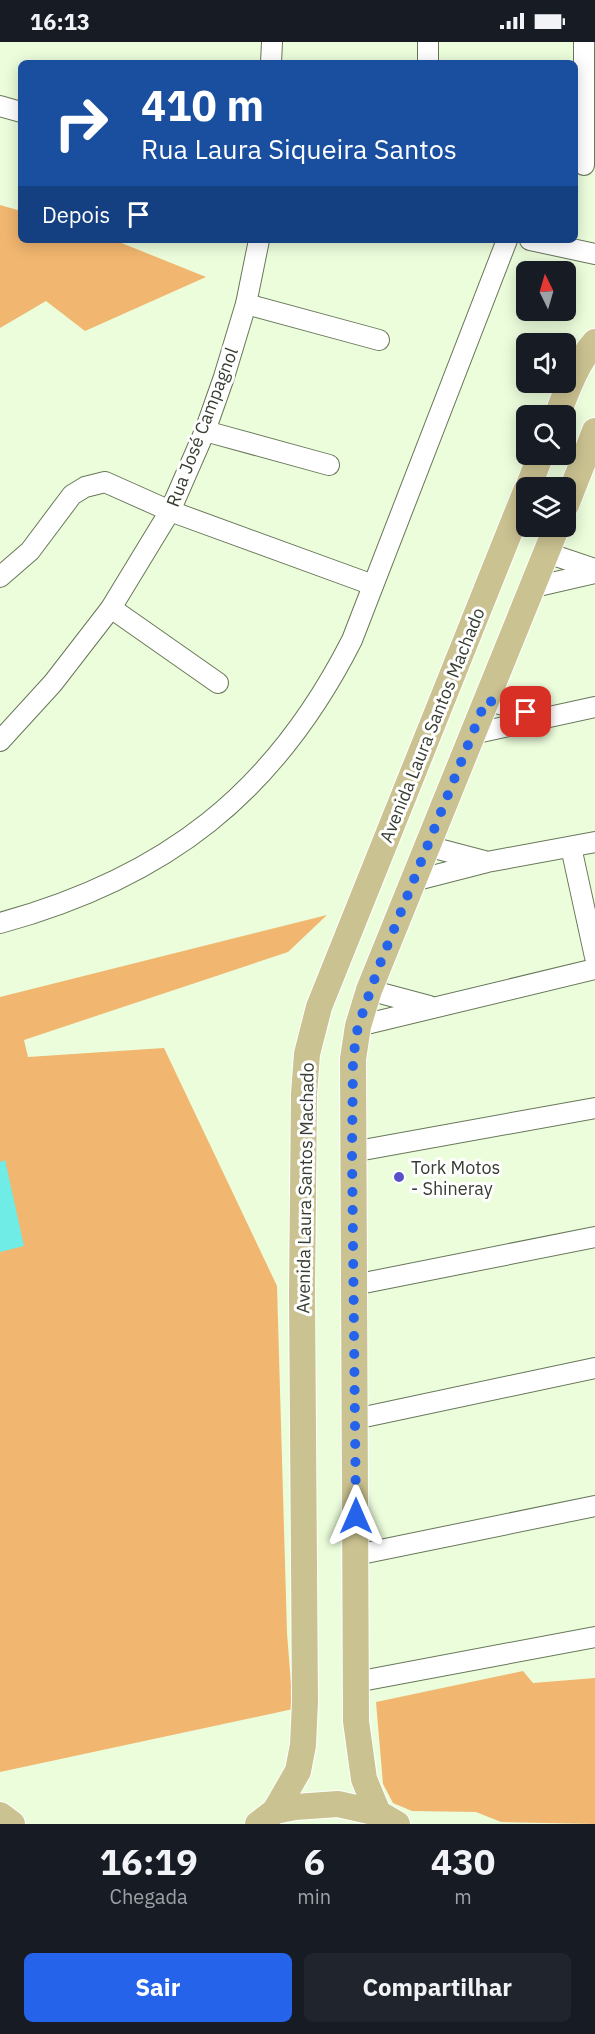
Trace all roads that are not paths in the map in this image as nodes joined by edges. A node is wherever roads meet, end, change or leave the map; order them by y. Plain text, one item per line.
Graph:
1 (270, 42) edge
2 (428, 42) edge
3 (584, 42) edge
4 (271, 60) edge
5 (428, 60) edge
6 (0, 106) edge
7 (18, 110) edge
8 (584, 165) dead end
9 (259, 243) edge
10 (506, 243) edge
11 (544, 243) edge
12 (595, 254) edge
13 (246, 304) junction
14 (379, 340) dead end
15 (595, 342) edge
16 (561, 405) edge
17 (205, 430) junction
18 (594, 437) edge
19 (329, 465) dead end
20 (576, 481) edge
21 (170, 511) junction
22 (516, 516) edge
23 (553, 537) edge
24 (547, 553) junction
25 (595, 571) edge
26 (0, 578) edge
27 (374, 585) junction
28 (534, 587) junction
29 (111, 608) junction
30 (218, 683) dead end
31 (486, 700) junction
32 (595, 707) edge
33 (547, 717) junction
34 (472, 734) junction
35 (0, 741) edge
36 (595, 842) edge
37 (427, 846) junction
38 (571, 847) junction
39 (487, 862) junction
40 (412, 881) junction
41 (0, 923) edge
42 (595, 957) edge
43 (595, 969) edge
44 (369, 990) junction
45 (432, 1007) junction
46 (358, 1026) junction
47 (595, 1108) edge
48 (352, 1152) junction
49 (595, 1237) edge
50 (354, 1285) junction
51 (595, 1368) edge
52 (355, 1419) junction
53 (595, 1506) edge
54 (356, 1555) junction
55 (595, 1637) edge
56 (356, 1682) junction
57 (0, 1815) edge
58 (267, 1818) edge
59 (387, 1818) edge
60 (12, 1824) edge

1 - 4 street
2 - 5 street
3 - 8 street
6 - 7 street
9 - 13 street, Rua José Campagnol
10 - 27 street
11 - 12 street
13 - 14 street
13 - 17 street, Rua José Campagnol
15 - 16 main road
17 - 19 street
17 - 21 street, Rua José Campagnol
18 - 20 main road
21 - 26 street
21 - 27 street
21 - 29 street, Rua José Campagnol
22 - 58 main road, Avenida Laura Santos Machado
23 - 24 main road
24 - 25 street
24 - 28 main road
25 - 28 street
27 - 41 street
28 - 31 main road
29 - 30 street
29 - 35 street, Rua José Campagnol
31 - 33 street
31 - 34 main road
32 - 33 street
33 - 34 street
34 - 37 main road
36 - 38 street
37 - 39 street
37 - 40 main road
38 - 39 street
38 - 42 street
39 - 40 street
40 - 44 main road
43 - 45 street
44 - 45 street
44 - 46 main road
45 - 46 street
46 - 48 main road
47 - 48 street
48 - 50 main road
49 - 50 street
50 - 52 main road
51 - 52 street
52 - 54 main road
53 - 54 street
54 - 56 main road
55 - 56 street
56 - 59 main road
57 - 60 main road
58 - 59 main road

